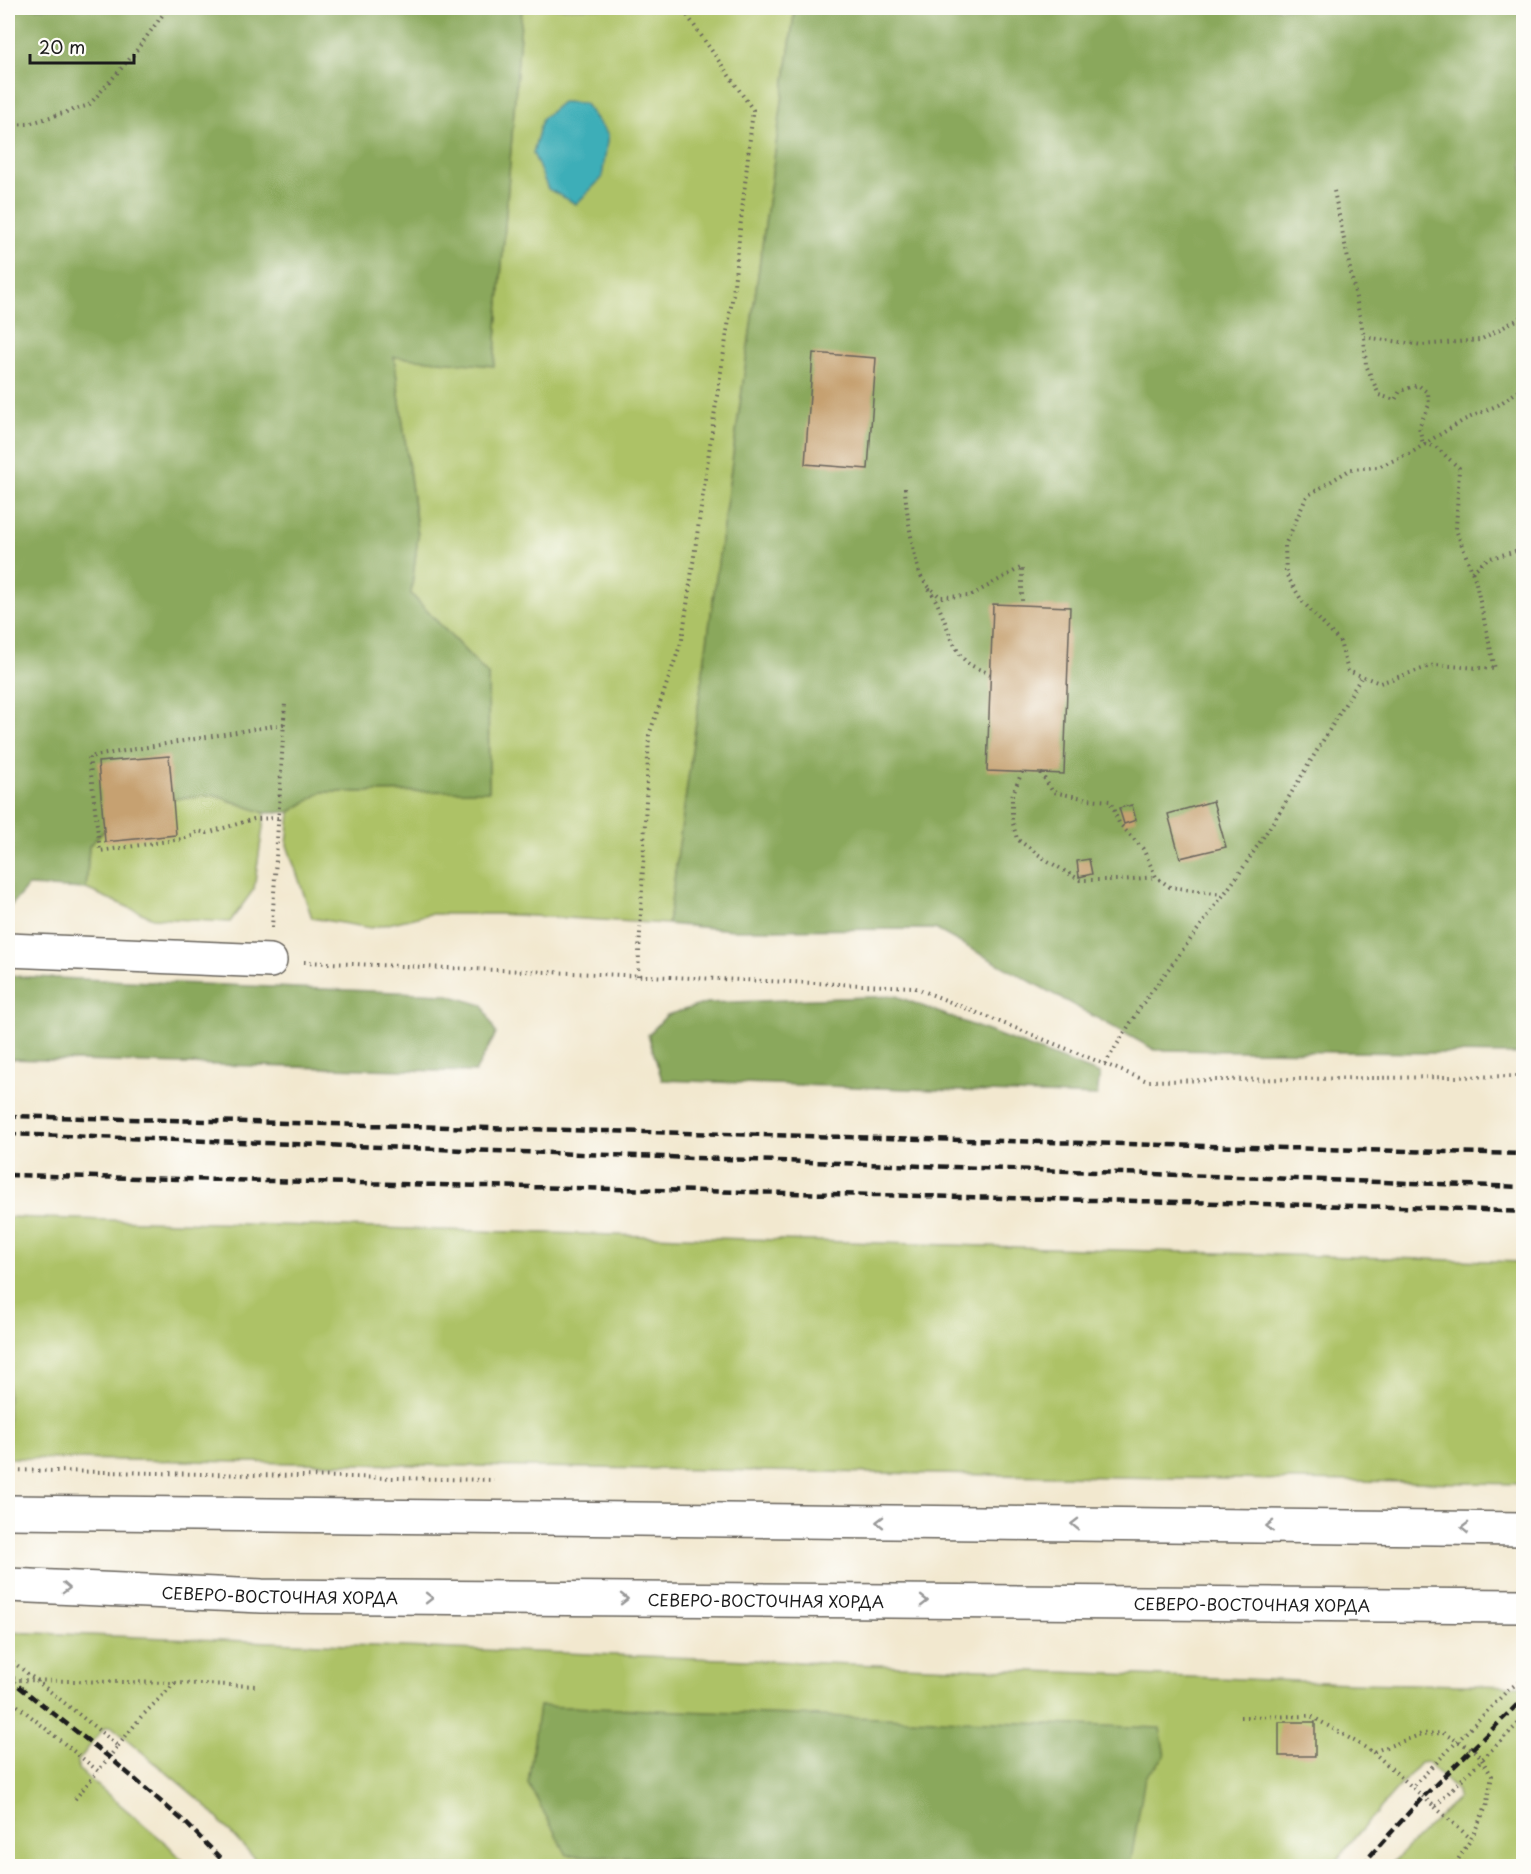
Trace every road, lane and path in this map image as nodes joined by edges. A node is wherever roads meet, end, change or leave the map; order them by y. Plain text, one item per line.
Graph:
1 (15, 8) edge
2 (153, 8) edge
3 (169, 8) edge
4 (682, 8) edge
5 (8, 10) edge
6 (8, 125) edge
7 (1334, 191) dead end
8 (1524, 316) edge
9 (1364, 337) junction
10 (1524, 387) edge
11 (905, 488) dead end
12 (1524, 549) edge
13 (1472, 572) junction
14 (922, 579) junction
15 (1022, 606) dead end
16 (990, 674) dead end
17 (1362, 676) junction
18 (285, 703) dead end
19 (284, 724) junction
20 (1022, 772) dead end
21 (1041, 773) dead end
22 (278, 818) junction
23 (1156, 877) junction
24 (1223, 894) junction
25 (8, 950) edge
26 (270, 961) junction
27 (638, 976) junction
28 (1105, 1064) junction
29 (1524, 1076) edge
30 (8, 1512) edge
31 (1524, 1529) edge
32 (8, 1585) edge
33 (1524, 1606) edge
34 (8, 1658) edge
35 (8, 1676) edge
36 (1524, 1678) edge
37 (175, 1683) junction
38 (258, 1686) dead end
39 (8, 1698) edge
40 (1240, 1717) dead end
41 (1524, 1718) edge
42 (118, 1746) junction
43 (1373, 1752) junction
44 (98, 1770) junction
45 (1412, 1787) junction
46 (75, 1800) dead end
47 (1435, 1807) junction
48 (1471, 1839) junction
49 (1454, 1866) edge

1 - 5 path
2 - 3 path
3 - 6 path
4 - 27 path
7 - 9 path
8 - 9 path
9 - 13 path
10 - 17 path
11 - 14 path
12 - 13 path
13 - 17 path
14 - 15 path
14 - 16 path
17 - 24 path
18 - 19 path
19 - 22 path
19 - 22 path
20 - 23 path
21 - 23 path
22 - 26 path
23 - 24 path
24 - 28 path
25 - 26 main road
26 - 27 path
27 - 28 path
28 - 29 path
31 -> 30 main road
32 -> 33 main road, СЕВЕРО-ВОСТОЧНАЯ ХОРДА
34 - 42 path, bridge
35 - 37 path
36 - 45 path, bridge
37 - 38 path
37 - 42 path
39 - 44 path
40 - 43 path
41 - 47 path, bridge
42 - 44 path
43 - 45 path
43 - 48 path
44 - 46 path
45 - 47 path
47 - 48 path
48 - 49 path

